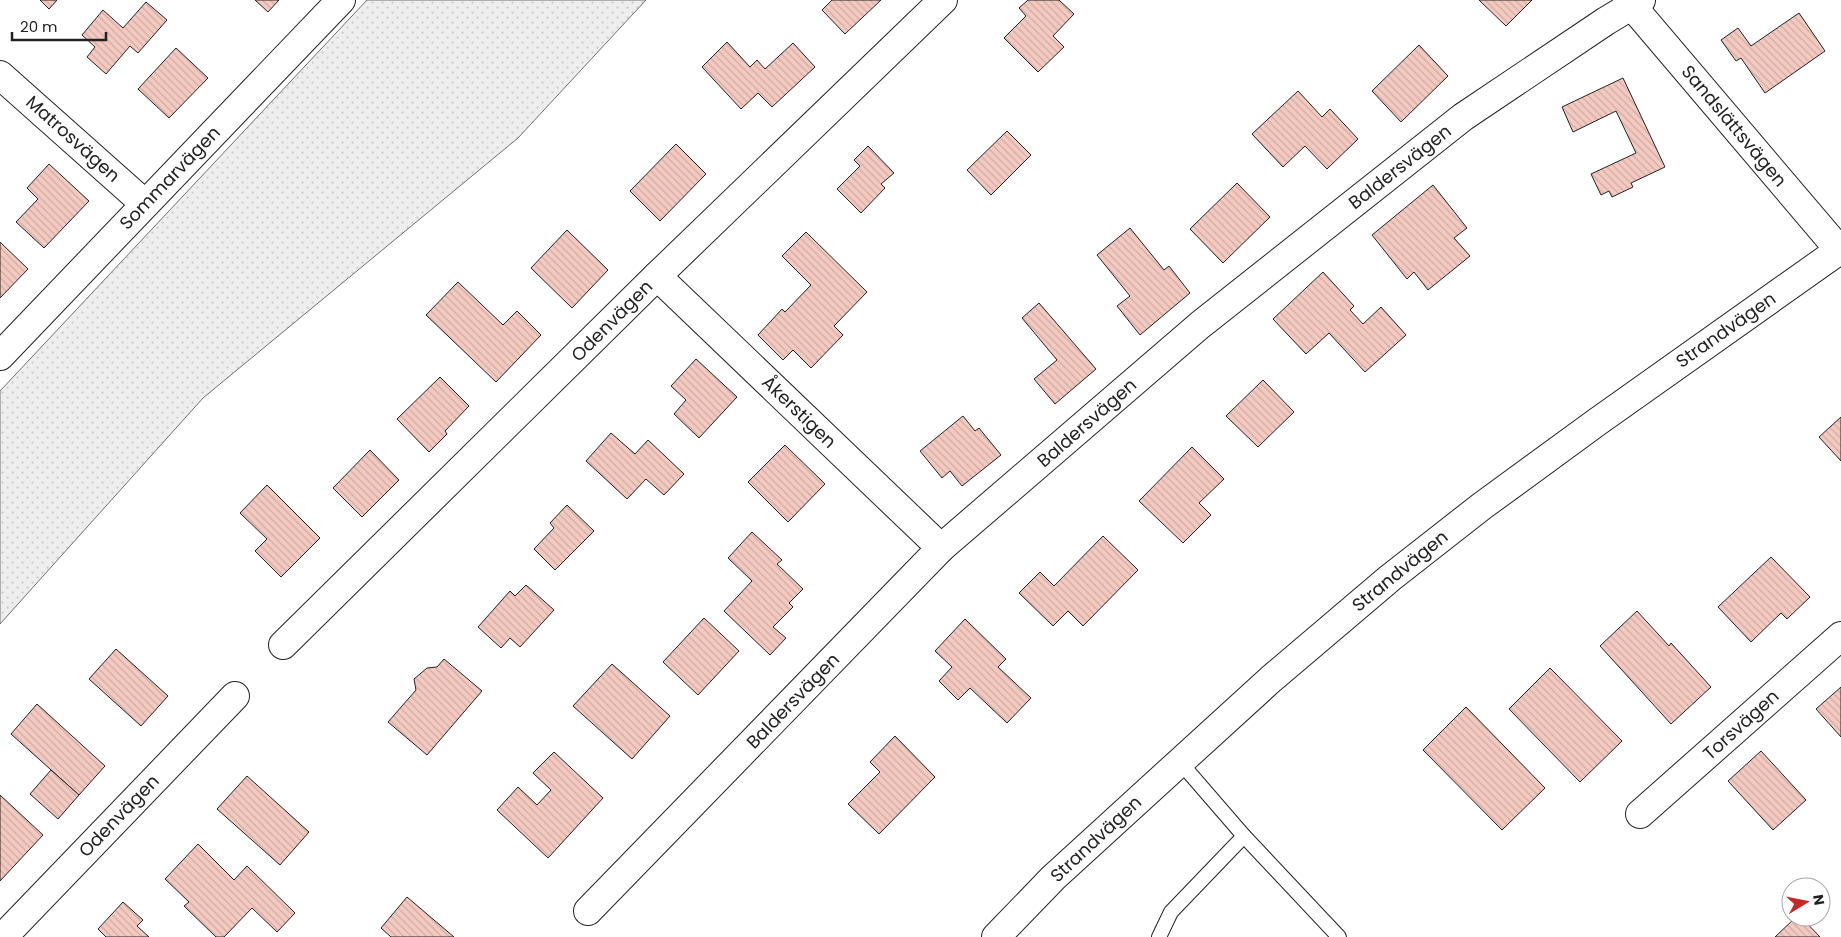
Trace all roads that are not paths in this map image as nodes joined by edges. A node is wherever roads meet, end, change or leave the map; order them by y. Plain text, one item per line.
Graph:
1 (341, 0) edge
2 (943, 0) edge
3 (1634, 2) edge
4 (0, 75) edge
5 (145, 204) junction
6 (1840, 250) edge
7 (657, 276) junction
8 (0, 356) edge
9 (941, 548) junction
10 (1841, 636) edge
11 (283, 645) dead end
12 (235, 696) dead end
13 (1180, 762) junction
14 (1640, 814) dead end
15 (1244, 836) junction
16 (588, 911) dead end
17 (3, 937) edge
18 (996, 937) edge
19 (1159, 937) edge
20 (1339, 937) edge

1 - 5 street, Sommarvägen
2 - 7 street, Odenvägen
3 - 6 street, Sandslättsvägen
3 - 9 street, Baldersvägen
4 - 5 street, Matrosvägen
5 - 8 street, Sommarvägen
6 - 13 street, Strandvägen
7 - 9 street, Åkerstigen
7 - 11 street, Odenvägen
9 - 16 street, Baldersvägen
10 - 14 street, Torsvägen
12 - 17 street, Odenvägen
13 - 15 lane
13 - 18 street, Strandvägen
15 - 19 lane
15 - 20 lane

